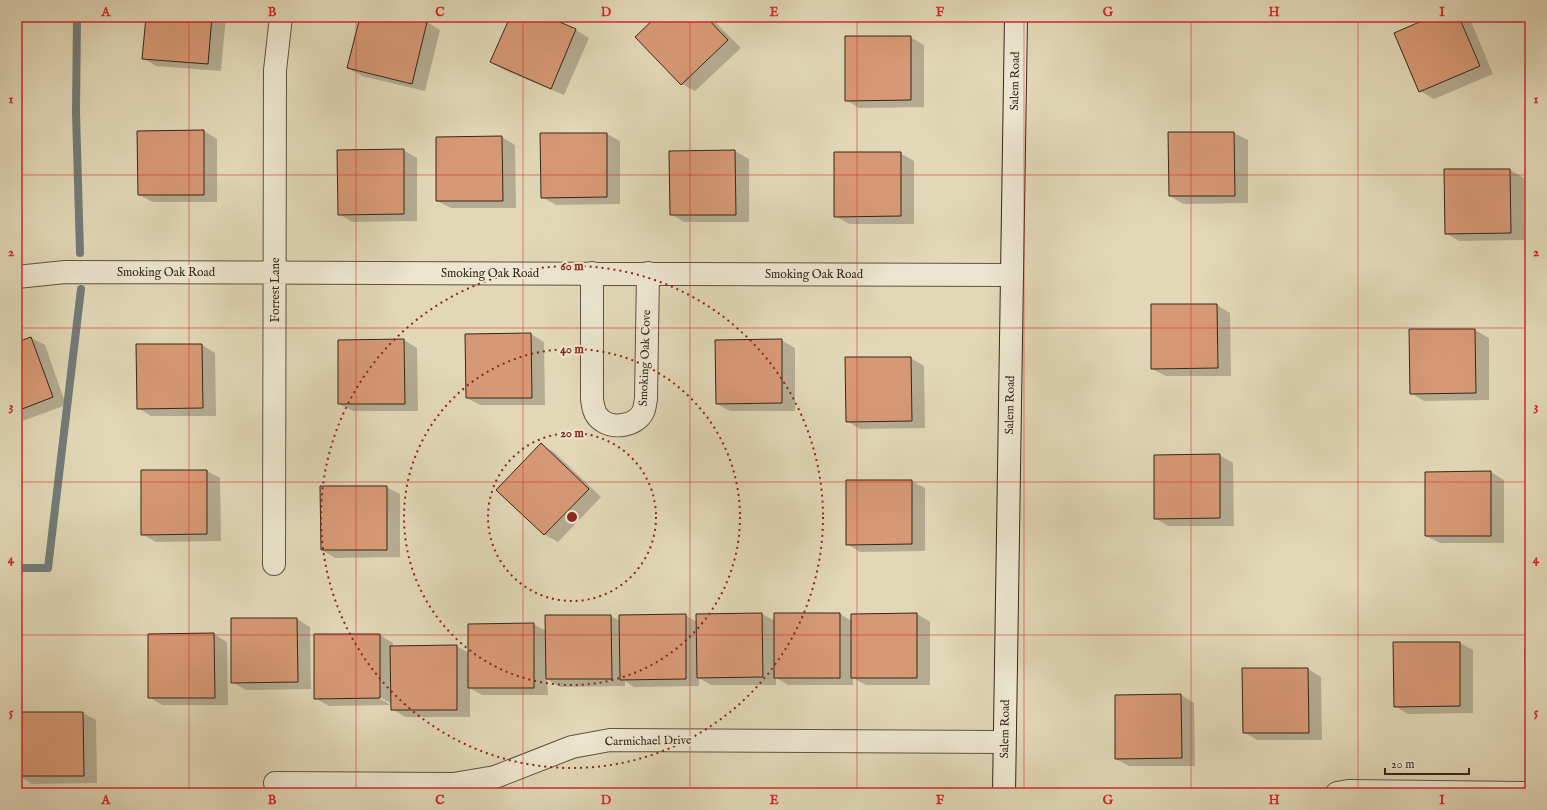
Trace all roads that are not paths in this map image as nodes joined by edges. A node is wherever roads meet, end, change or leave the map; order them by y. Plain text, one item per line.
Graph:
1 (280, 17) edge
2 (1016, 17) edge
3 (276, 273) junction
4 (592, 273) junction
5 (648, 273) junction
6 (1012, 275) junction
7 (17, 277) edge
8 (274, 564) dead end
9 (1004, 742) junction
10 (275, 783) dead end
11 (1004, 793) edge
12 (1337, 793) edge
13 (1530, 793) edge

1 - 3 street, Forrest Lane
2 - 6 street, Salem Road
3 - 4 street, Smoking Oak Road
3 - 7 street, Smoking Oak Road
3 - 8 street, Forrest Lane
4 - 5 street, Smoking Oak Road
4 - 5 street, Smoking Oak Cove
5 - 6 street, Smoking Oak Road
6 - 9 street, Salem Road
9 - 10 street, Carmichael Drive
9 - 11 street, Salem Road
12 - 13 street

